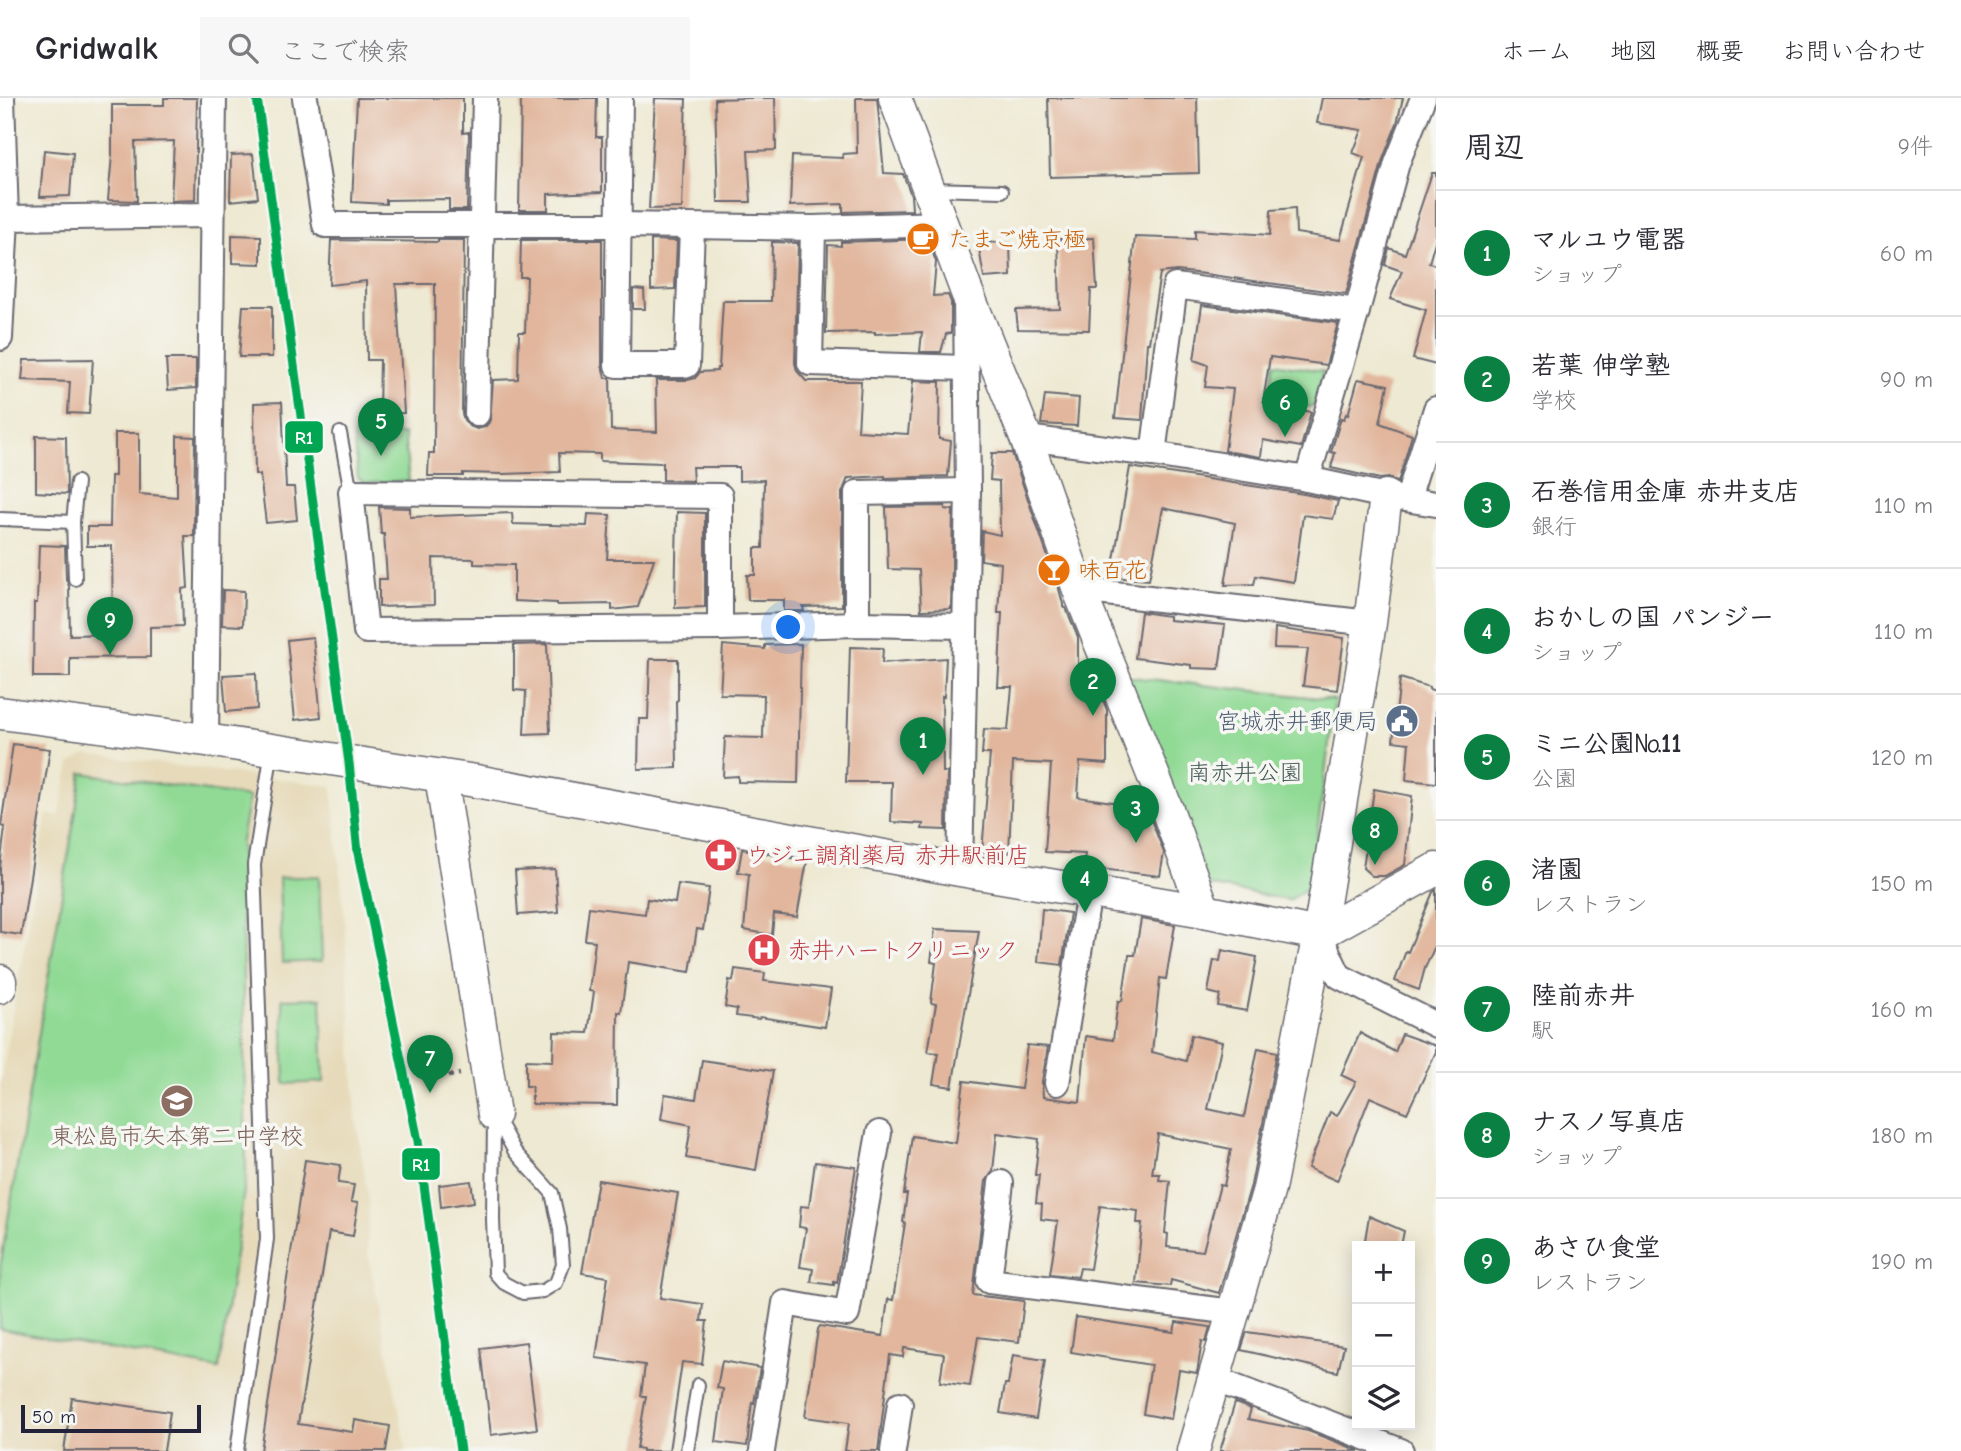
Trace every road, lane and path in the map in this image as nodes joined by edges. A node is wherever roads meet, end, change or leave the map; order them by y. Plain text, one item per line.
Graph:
1 (2, 98) edge
2 (214, 98) edge
3 (305, 98) edge
4 (485, 98) edge
5 (620, 98) edge
6 (895, 98) edge
7 (1423, 98) edge
8 (929, 190) junction
9 (1002, 191) dead end
10 (211, 215) junction
11 (6, 218) junction
12 (942, 224) junction
13 (618, 225) junction
14 (482, 226) junction
15 (692, 227) junction
16 (813, 228) junction
17 (966, 290) junction
18 (1357, 310) junction
19 (0, 338) edge
20 (967, 368) junction
21 (1436, 409) edge
22 (477, 414) dead end
23 (340, 433) dead end
24 (1026, 438) junction
25 (1153, 454) junction
26 (1307, 479) junction
27 (77, 482) dead end
28 (968, 491) junction
29 (351, 492) junction
30 (1397, 497) junction
31 (1436, 504) edge
32 (0, 519) edge
33 (73, 522) junction
34 (75, 579) dead end
35 (1079, 590) junction
36 (1370, 623) junction
37 (857, 624) junction
38 (965, 626) junction
39 (720, 628) junction
40 (0, 713) edge
41 (206, 740) junction
42 (272, 750) junction
43 (442, 776) junction
44 (1436, 869) edge
45 (960, 870) junction
46 (1089, 893) junction
47 (1204, 911) junction
48 (1319, 934) junction
49 (1436, 1025) edge
50 (461, 1074) dead end
51 (448, 1076) dead end
52 (1057, 1083) dead end
53 (494, 1114) junction
54 (879, 1133) dead end
55 (1002, 1183) dead end
56 (1233, 1312) junction
57 (1214, 1379) junction
58 (698, 1385) dead end
59 (900, 1404) dead end
60 (237, 1451) edge
61 (687, 1451) edge
62 (762, 1451) edge
63 (893, 1451) edge
64 (1193, 1451) edge
65 (1401, 1451) edge

1 - 11 street
2 - 10 street
3 - 14 street
4 - 14 street
5 - 13 street
6 - 8 street
7 - 18 street
8 - 9 lane
8 - 12 street
10 - 11 street
10 - 41 street
11 - 19 street
12 - 16 street
12 - 17 street
13 - 14 street
13 - 15 street
13 - 15 street
14 - 22 street
15 - 16 street
16 - 20 street
17 - 20 street
17 - 24 street
18 - 25 street
18 - 26 street
20 - 28 street
21 - 30 street
23 - 29 lane
24 - 25 street
24 - 35 street
25 - 26 street
26 - 30 street
27 - 33 lane
28 - 37 street
28 - 38 street
29 - 39 street
29 - 39 street
30 - 31 street
30 - 36 street
32 - 33 lane
33 - 34 lane
35 - 36 street
35 - 47 street
36 - 48 street
37 - 38 street
37 - 39 street
38 - 45 street
40 - 41 street
41 - 42 street
42 - 43 street
42 - 60 lane
43 - 45 street
43 - 53 street
44 - 48 street
45 - 46 street
46 - 47 street
46 - 52 street
47 - 48 street
48 - 49 street
48 - 56 street
50 - 51 path
53 - 53 lane
54 - 62 street
55 - 56 street
56 - 57 street
57 - 64 street
57 - 65 street
58 - 61 lane
59 - 63 street

